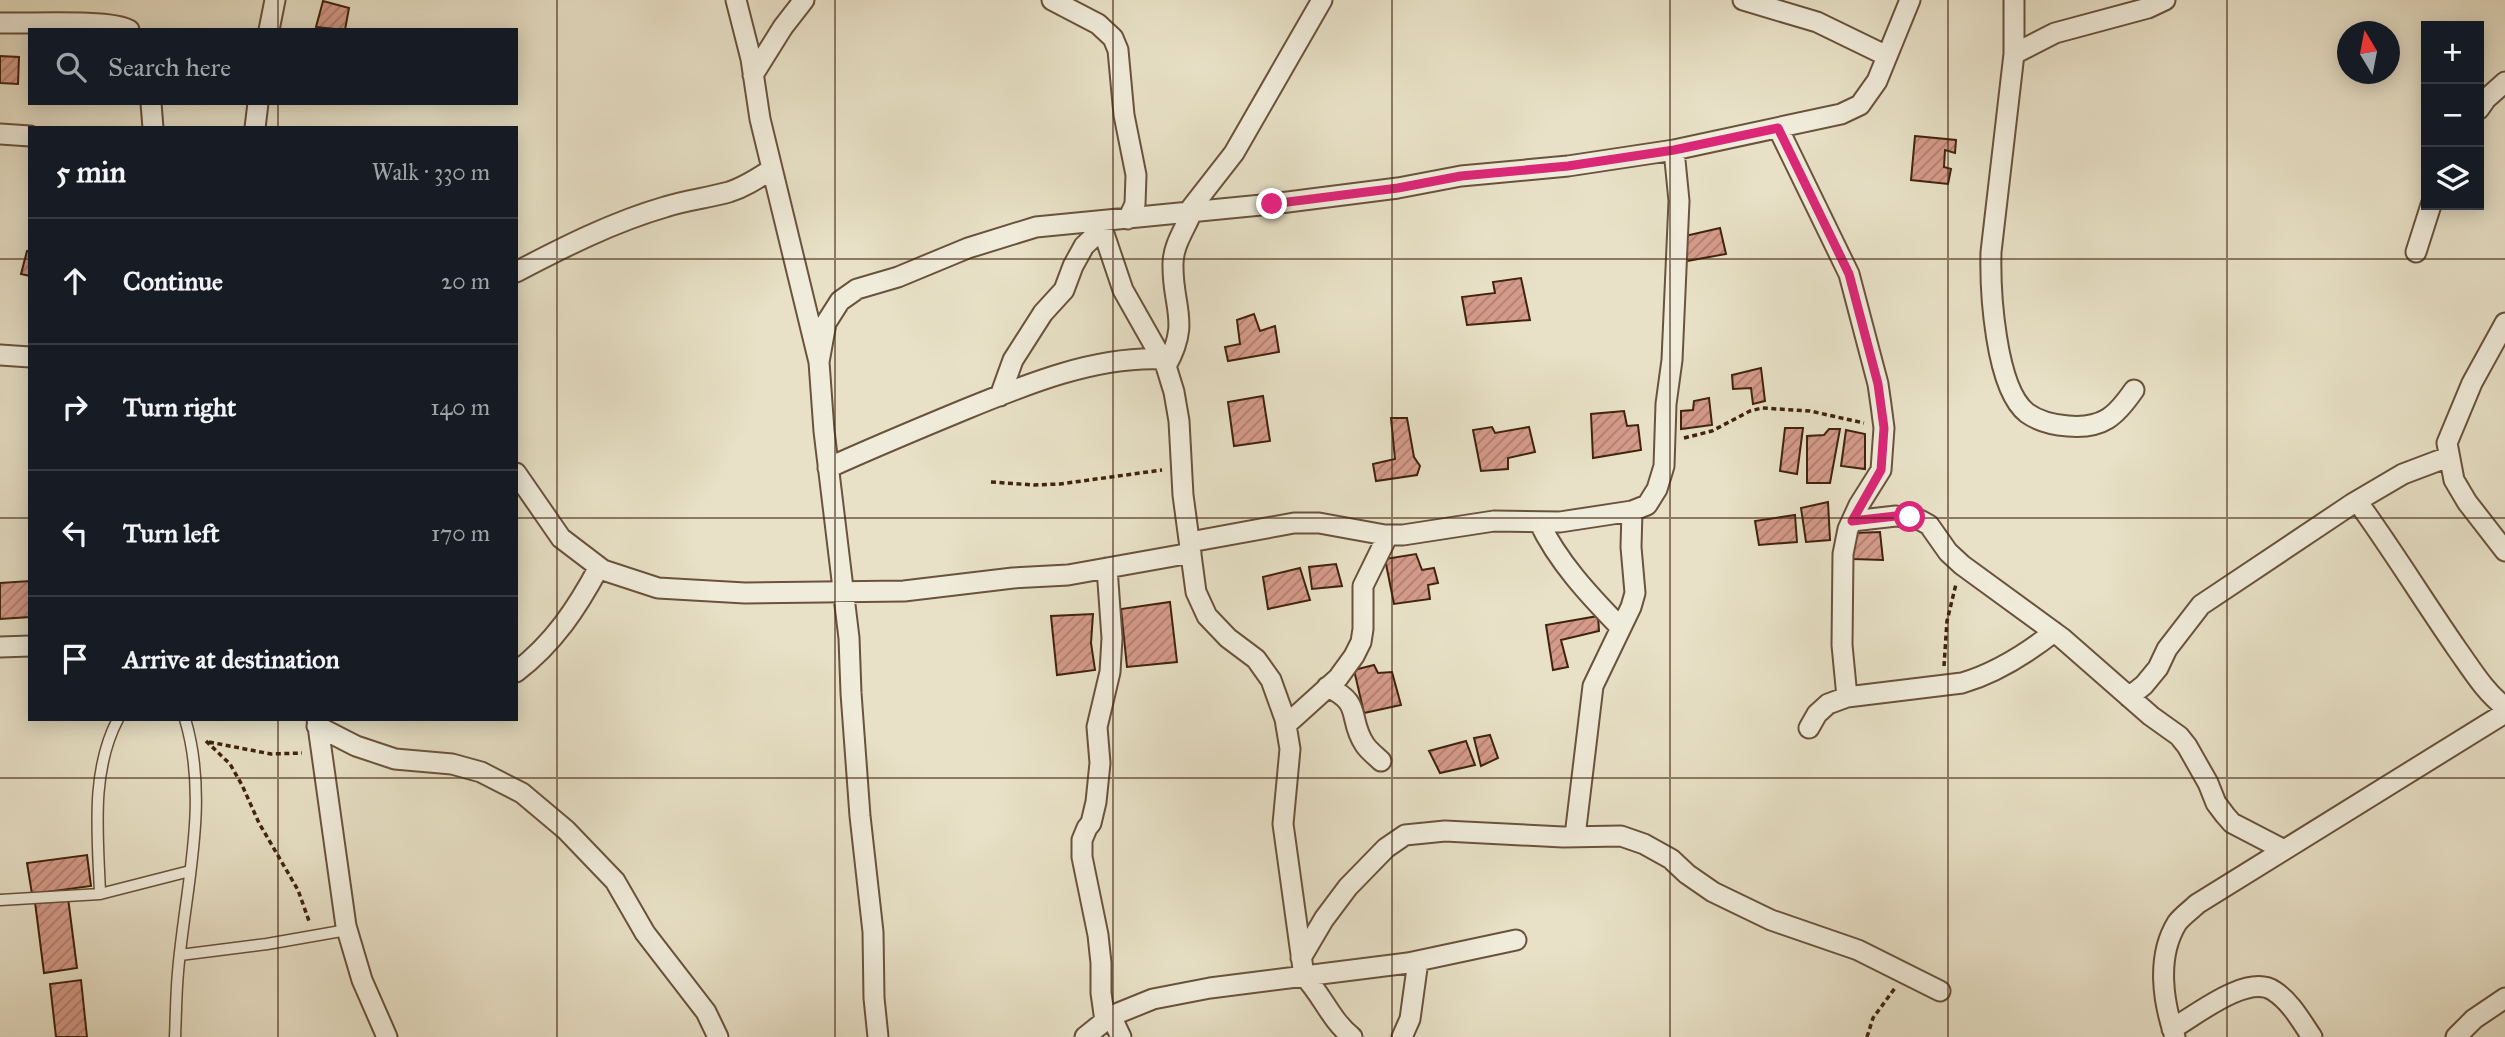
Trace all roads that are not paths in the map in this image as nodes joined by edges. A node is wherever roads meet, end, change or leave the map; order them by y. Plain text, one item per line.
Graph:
1 (275, 0) edge
2 (736, 0) edge
3 (804, 0) edge
4 (1052, 0) edge
5 (1322, 0) edge
6 (1743, 0) edge
7 (2014, 0) edge
8 (2165, 0) edge
9 (1912, 1) edge
10 (0, 23) edge
11 (126, 28) edge
12 (269, 28) edge
13 (2014, 54) junction
14 (1887, 56) junction
15 (753, 75) junction
16 (2505, 82) edge
17 (2484, 102) edge
18 (151, 105) edge
19 (258, 105) edge
20 (153, 126) edge
21 (256, 126) edge
22 (1778, 128) junction
23 (0, 134) edge
24 (28, 136) edge
25 (1674, 150) junction
26 (772, 169) junction
27 (2429, 210) edge
28 (1190, 212) junction
29 (1128, 219) junction
30 (1102, 225) junction
31 (2416, 252) dead end
32 (518, 271) edge
33 (2505, 323) edge
34 (0, 355) edge
35 (28, 357) edge
36 (819, 362) junction
37 (1164, 363) junction
38 (2134, 390) dead end
39 (1000, 396) junction
40 (2448, 457) junction
41 (828, 468) junction
42 (518, 476) edge
43 (2357, 501) junction
44 (1632, 511) junction
45 (1852, 521) junction
46 (1539, 522) junction
47 (1388, 535) junction
48 (1190, 547) junction
49 (2505, 551) edge
50 (599, 567) junction
51 (1107, 568) junction
52 (843, 591) junction
53 (1620, 627) junction
54 (2054, 632) junction
55 (28, 646) edge
56 (0, 647) edge
57 (518, 670) edge
58 (1327, 687) junction
59 (1847, 697) junction
60 (2129, 697) junction
61 (2505, 710) edge
62 (117, 721) edge
63 (186, 721) edge
64 (317, 723) edge
65 (1286, 725) junction
66 (1810, 728) dead end
67 (1381, 761) dead end
68 (1575, 836) junction
69 (2284, 850) junction
70 (190, 871) junction
71 (100, 894) junction
72 (0, 901) edge
73 (347, 930) junction
74 (1516, 940) dead end
75 (180, 956) junction
76 (1418, 961) junction
77 (1303, 967) junction
78 (1940, 991) dead end
79 (2505, 998) edge
80 (1108, 1019) junction
81 (2173, 1033) edge
82 (1406, 1034) edge
83 (175, 1037) edge
84 (387, 1037) edge
85 (718, 1037) edge
86 (878, 1037) edge
87 (1085, 1037) edge
88 (1121, 1037) edge
89 (1352, 1037) edge
90 (2312, 1037) edge
91 (2456, 1037) edge

1 - 12 street
2 - 15 street
3 - 15 street
4 - 29 street
5 - 28 street
6 - 14 street
7 - 13 street
8 - 13 street
9 - 14 street
10 - 11 street
13 - 38 street
14 - 22 street
15 - 26 street
16 - 17 street
18 - 20 street
19 - 21 street
22 - 25 street
22 - 45 street
23 - 24 street
25 - 28 street
25 - 44 street
26 - 32 street
26 - 36 street
27 - 31 street
28 - 29 street
28 - 37 street
29 - 30 street
30 - 36 street
30 - 37 street
30 - 39 street
33 - 40 street
34 - 35 street
36 - 41 street
37 - 39 street
37 - 48 street
39 - 41 street
40 - 43 street
40 - 49 street
41 - 52 street
42 - 50 street
43 - 60 street
43 - 61 street
44 - 46 street
44 - 53 street
45 - 54 street
45 - 59 street
46 - 47 street
46 - 53 street
47 - 48 street
47 - 58 street
48 - 51 street
48 - 65 street
50 - 52 street
50 - 57 street
51 - 52 street
51 - 80 street
52 - 86 street
53 - 68 street
54 - 59 street
54 - 60 street
55 - 56 street
58 - 65 street
58 - 67 street
59 - 66 street
60 - 69 street
61 - 69 street
62 - 71 lane
63 - 70 lane
64 - 73 street
64 - 85 street
65 - 77 street
68 - 77 street
68 - 78 street
69 - 81 street
70 - 71 lane
70 - 75 lane
71 - 72 lane
73 - 75 lane
73 - 84 street
74 - 76 street
75 - 83 lane
76 - 77 street
76 - 82 street
77 - 80 street
77 - 89 street
79 - 91 street
80 - 87 street
80 - 88 street
81 - 90 street

